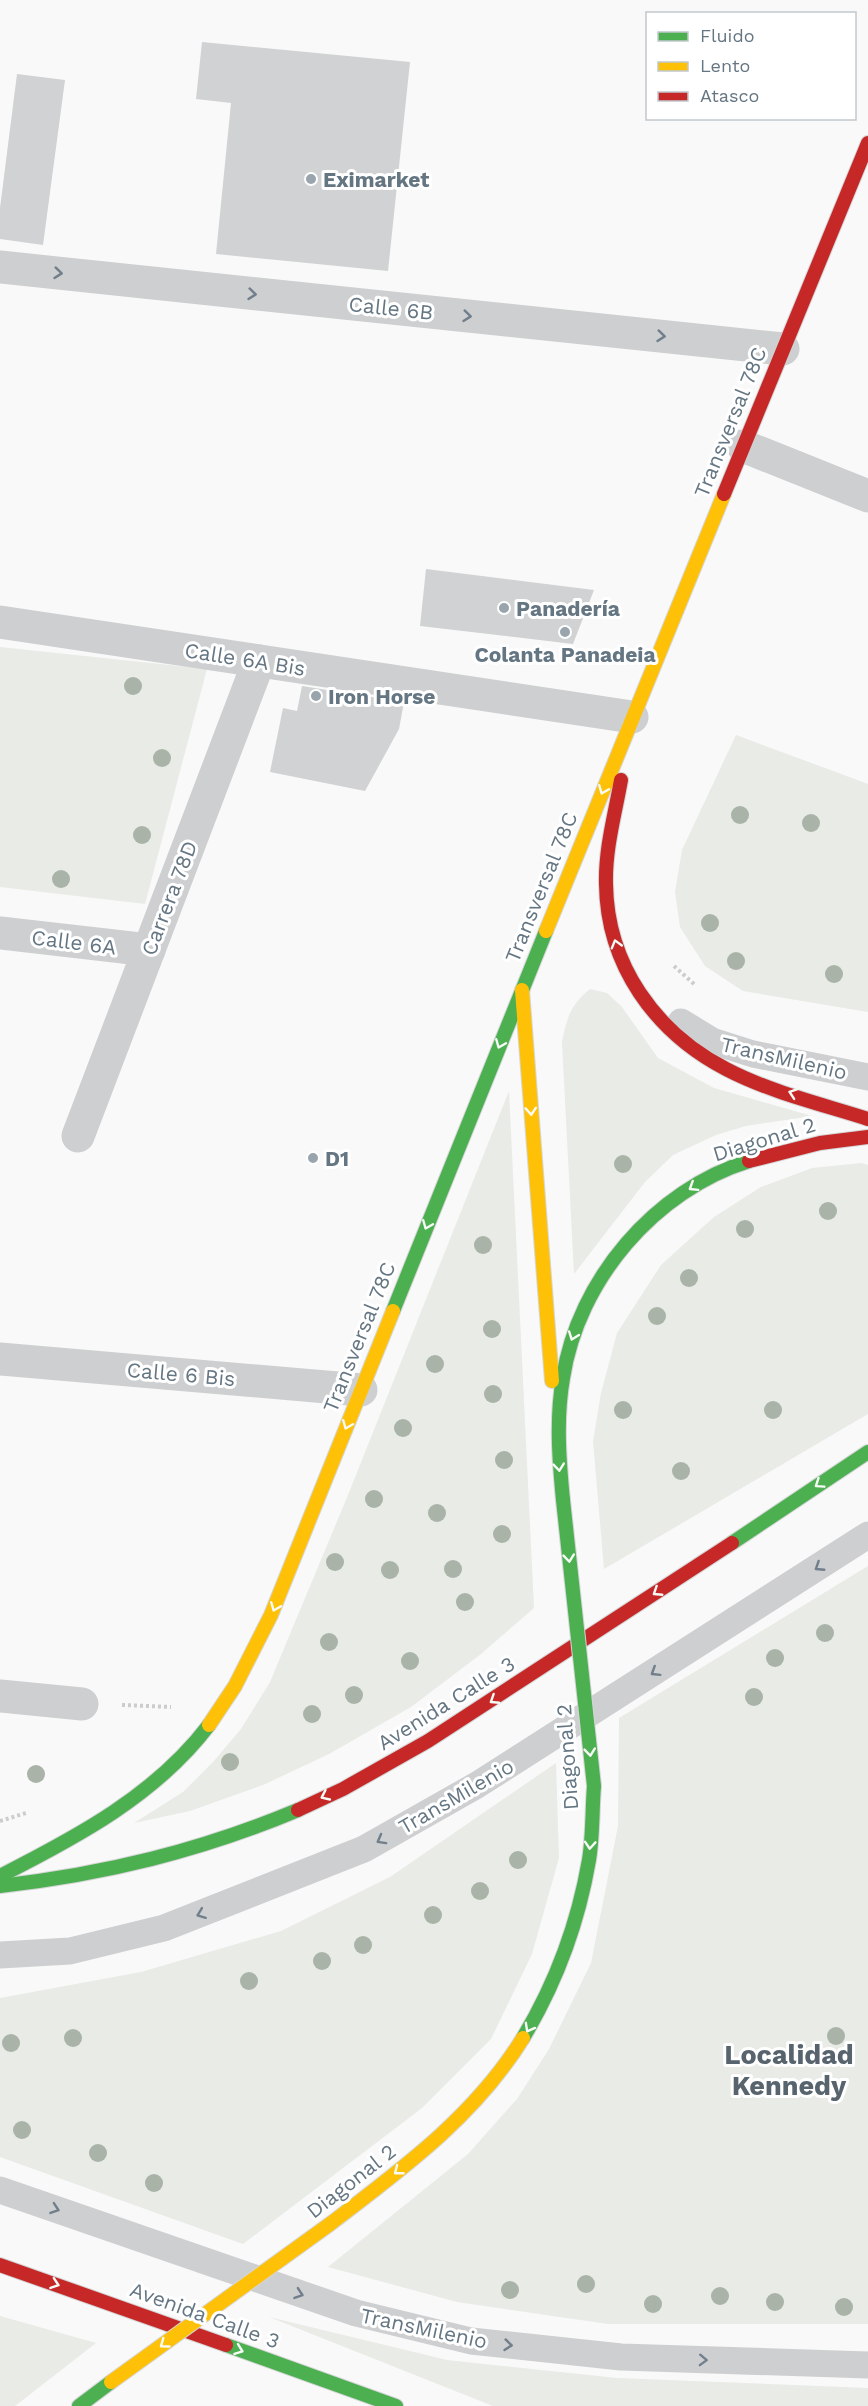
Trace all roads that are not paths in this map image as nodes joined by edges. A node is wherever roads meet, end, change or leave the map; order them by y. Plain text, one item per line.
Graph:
1 (868, 143) edge
2 (861, 182) edge
3 (0, 267) edge
4 (783, 349) junction
5 (743, 446) junction
6 (868, 496) edge
7 (0, 622) edge
8 (259, 661) junction
9 (632, 717) junction
10 (0, 933) edge
11 (149, 950) junction
12 (522, 990) junction
13 (639, 997) junction
14 (868, 1077) edge
15 (868, 1119) edge
16 (78, 1136) dead end
17 (868, 1137) edge
18 (0, 1359) edge
19 (361, 1390) junction
20 (556, 1434) junction
21 (868, 1452) edge
22 (868, 1535) edge
23 (0, 1696) edge
24 (82, 1704) road end
25 (0, 1876) edge
26 (0, 1886) edge
27 (0, 1955) edge
28 (0, 2190) edge
29 (0, 2265) edge
30 (868, 2365) edge
31 (79, 2406) edge
32 (396, 2406) edge

1 - 2 main road, Transversal 78C
2 - 4 main road, Transversal 78C
3 -> 4 street, Calle 6B
4 - 5 main road, Transversal 78C
5 - 6 street
5 - 9 main road, Transversal 78C
7 - 8 street, Calle 6A Bis
8 - 9 street, Calle 6A Bis
8 - 11 street, Carrera 78D
9 -> 12 main road, Transversal 78C
13 -> 9 main road, Transversal 78C
10 - 11 street, Calle 6A
11 - 16 street, Carrera 78D
12 -> 19 main road, Transversal 78C
12 -> 20 main road
13 - 14 lane, TransMilenio
15 -> 13 main road, Transversal 78C
17 -> 20 main road, Diagonal 2
18 - 19 street, Calle 6 Bis
19 -> 25 main road, Transversal 78C
20 -> 31 main road, Diagonal 2, bridge
21 -> 26 main road, Avenida Calle 3
22 -> 27 lane, TransMilenio
23 - 24 street
28 -> 30 lane, TransMilenio
29 -> 32 main road, Avenida Calle 3

